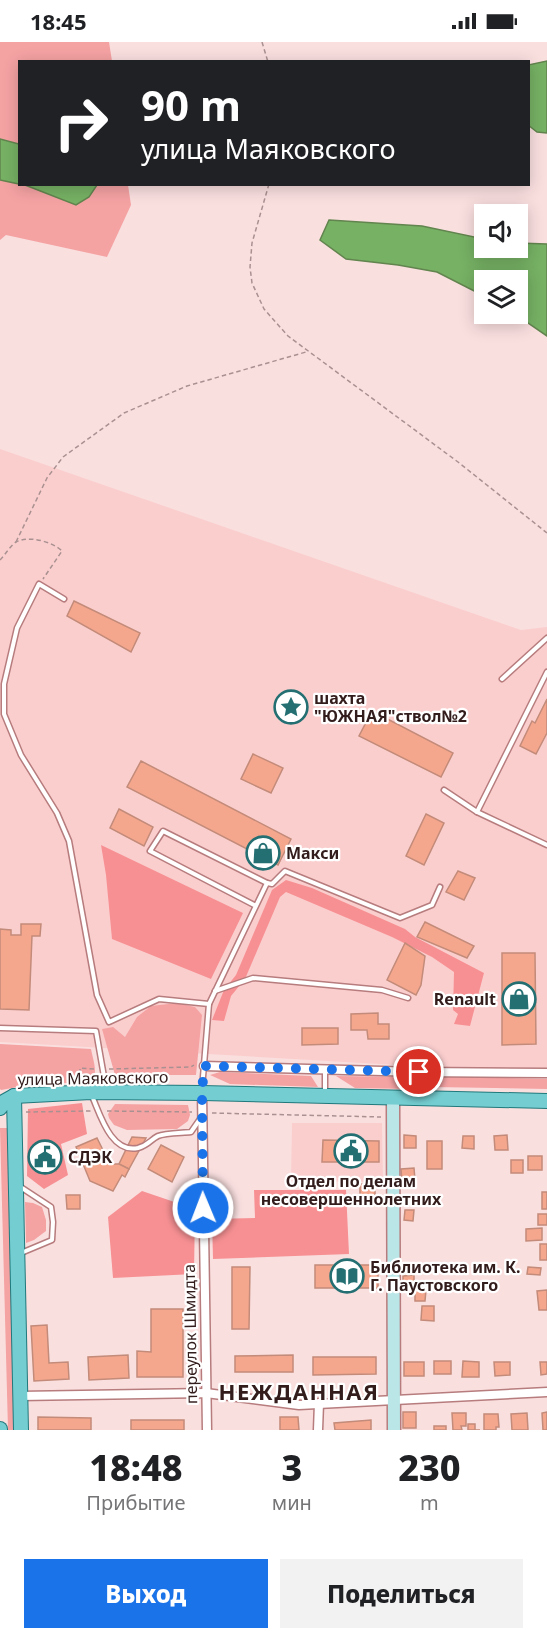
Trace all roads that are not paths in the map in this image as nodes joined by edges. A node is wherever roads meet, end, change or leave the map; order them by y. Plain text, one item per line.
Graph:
1 (64, 599) dead end
2 (547, 638) edge
3 (547, 672) edge
4 (502, 679) dead end
5 (444, 790) dead end
6 (477, 812) junction
7 (547, 845) edge
8 (267, 883) junction
9 (440, 887) dead end
10 (256, 906) junction
11 (214, 991) junction
12 (408, 998) dead end
13 (209, 1004) junction
14 (0, 1028) edge
15 (204, 1062) junction
16 (325, 1069) junction
17 (419, 1072) junction
18 (547, 1073) edge
19 (85, 1092) junction
20 (107, 1092) junction
21 (202, 1093) junction
22 (7, 1096) edge
23 (325, 1096) junction
24 (393, 1098) junction
25 (420, 1098) junction
26 (547, 1101) edge
27 (0, 1108) edge
28 (202, 1116) junction
29 (16, 1184) junction
30 (17, 1255) junction
31 (547, 1392) edge
32 (206, 1393) junction
33 (20, 1396) junction
34 (394, 1400) junction
35 (319, 1403) junction
36 (21, 1430) edge
37 (207, 1430) edge
38 (318, 1430) edge
39 (394, 1430) edge

1 - 13 lane
2 - 4 lane
3 - 6 lane
5 - 6 lane
6 - 7 lane
8 - 9 lane
8 - 10 lane
8 - 10 lane
10 - 11 lane
11 - 12 lane
11 - 13 lane
13 - 15 lane
14 - 20 lane
15 - 16 street
15 - 21 lane
16 - 17 street
16 - 23 lane
17 - 18 street
17 - 25 lane
19 - 20 main road, улица Маяковского
19 - 22 main road, улица Маяковского
19 - 28 lane
20 - 21 main road, улица Маяковского
21 - 23 main road, улица Маяковского
21 - 28 street, переулок Шмидта
22 - 27 main road
22 - 29 main road
23 - 24 main road, улица Маяковского
24 - 25 main road, улица Маяковского
24 - 34 street
25 - 26 main road, улица Маяковского
28 - 32 street, переулок Шмидта
29 - 30 main road
29 - 30 lane
30 - 33 main road
31 - 34 street
32 - 33 street
32 - 35 street
32 - 37 street, переулок Шмидта
33 - 36 main road
34 - 35 street
34 - 39 street
35 - 38 street

